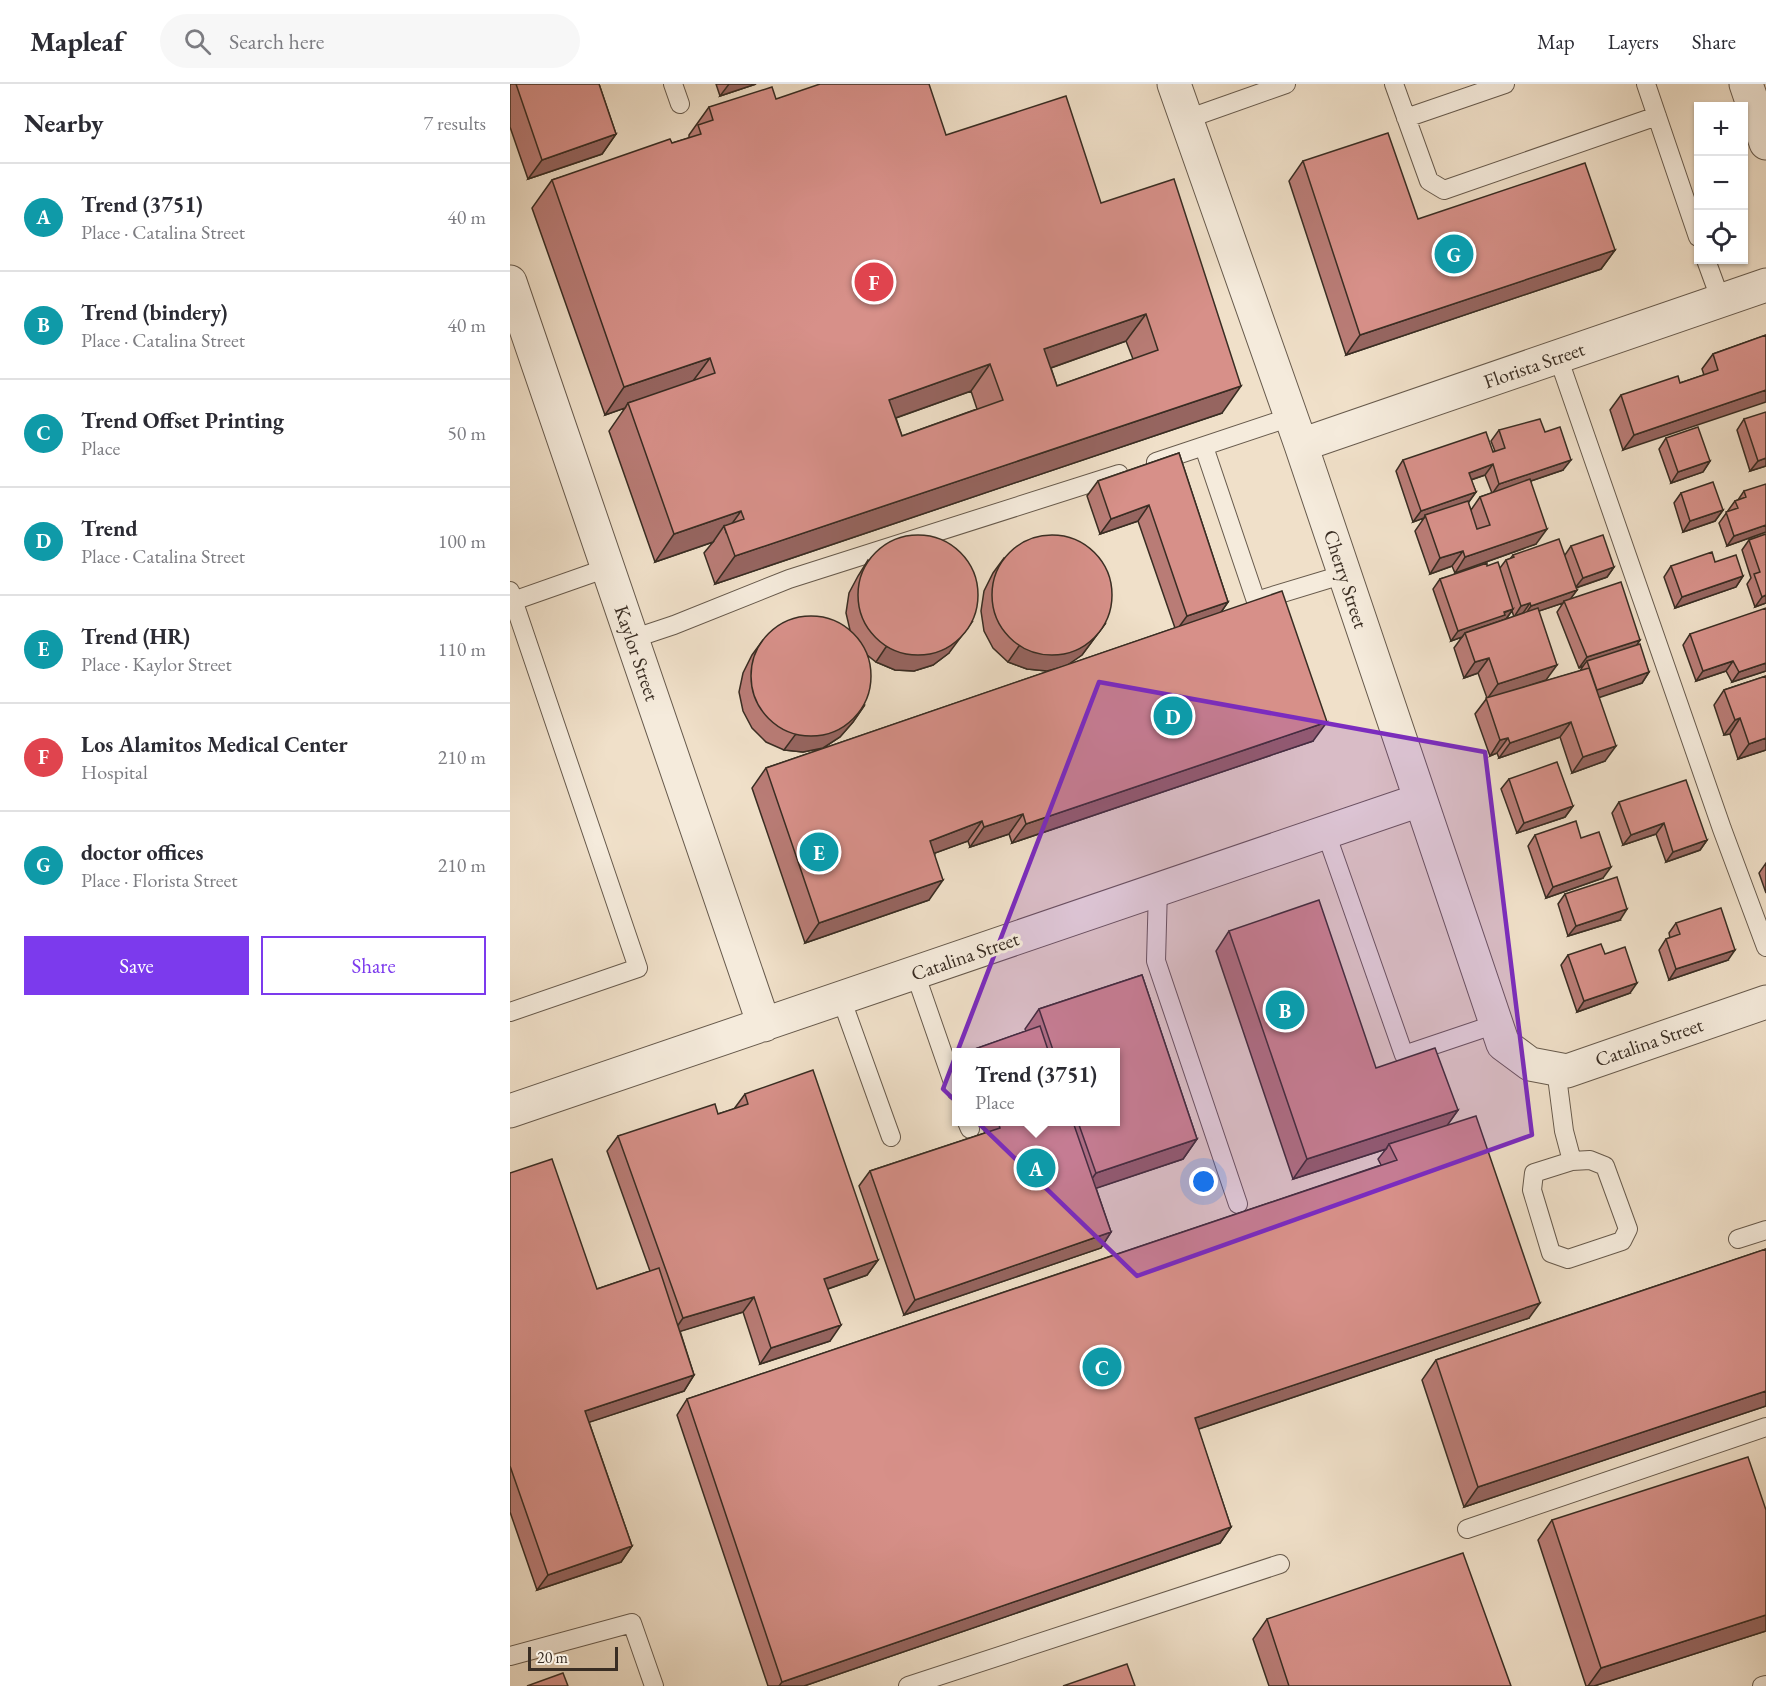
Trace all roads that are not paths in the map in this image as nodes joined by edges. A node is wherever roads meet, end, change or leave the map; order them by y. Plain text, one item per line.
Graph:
1 (673, 84) edge
2 (1174, 84) edge
3 (1286, 84) edge
4 (1394, 84) edge
5 (1505, 84) edge
6 (1646, 84) edge
7 (1746, 84) edge
8 (680, 104) dead end
9 (1657, 116) junction
10 (1406, 118) junction
11 (1187, 119) junction
12 (1766, 143) edge
13 (1694, 225) edge
14 (1707, 264) edge
15 (510, 282) edge
16 (1766, 285) edge
17 (1721, 301) junction
18 (1558, 357) junction
19 (1296, 431) junction
20 (1204, 447) junction
21 (608, 568) junction
22 (1345, 574) junction
23 (512, 596) edge
24 (632, 639) junction
25 (1420, 800) junction
26 (1326, 833) junction
27 (1158, 888) junction
28 (1766, 947) edge
29 (915, 973) junction
30 (841, 998) junction
31 (1766, 1002) edge
32 (510, 1012) edge
33 (1496, 1024) junction
34 (764, 1025) junction
35 (1543, 1066) junction
36 (952, 1077) edge
37 (510, 1111) edge
38 (891, 1137) dead end
39 (1572, 1161) junction
40 (1238, 1204) dead end
41 (1766, 1230) edge
42 (1738, 1239) dead end
43 (1766, 1427) edge
44 (1467, 1528) dead end
45 (1280, 1564) dead end
46 (510, 1656) edge
47 (654, 1686) edge
48 (908, 1686) edge

1 - 8 lane
2 - 11 street, Cherry Street
3 - 11 lane
4 - 10 lane
5 - 10 lane
6 - 9 lane
7 - 12 street
9 - 10 lane
9 - 13 lane
11 - 19 street, Cherry Street
14 - 17 lane
15 - 21 street, Kaylor Street
16 - 17 street, Florista Street
17 - 18 street, Florista Street
18 - 19 street, Florista Street
18 - 28 lane
19 - 20 lane
19 - 22 street, Cherry Street
20 - 22 lane
20 - 24 lane
21 - 23 lane
21 - 24 street, Kaylor Street
22 - 25 street, Cherry Street
23 - 32 lane
24 - 34 street, Kaylor Street
25 - 26 street, Catalina Street
25 - 33 street, Cherry Street
26 - 27 street, Catalina Street
26 - 33 lane
27 - 29 street, Catalina Street
27 - 40 lane
29 - 30 street, Catalina Street
29 - 36 lane
30 - 34 street, Catalina Street
30 - 38 lane
31 - 35 street, Catalina Street
33 - 35 street, Cherry Street
34 - 37 street, Catalina Street
35 - 39 lane
39 - 39 lane
41 - 42 lane
43 - 44 lane
45 - 48 lane
46 - 47 lane

